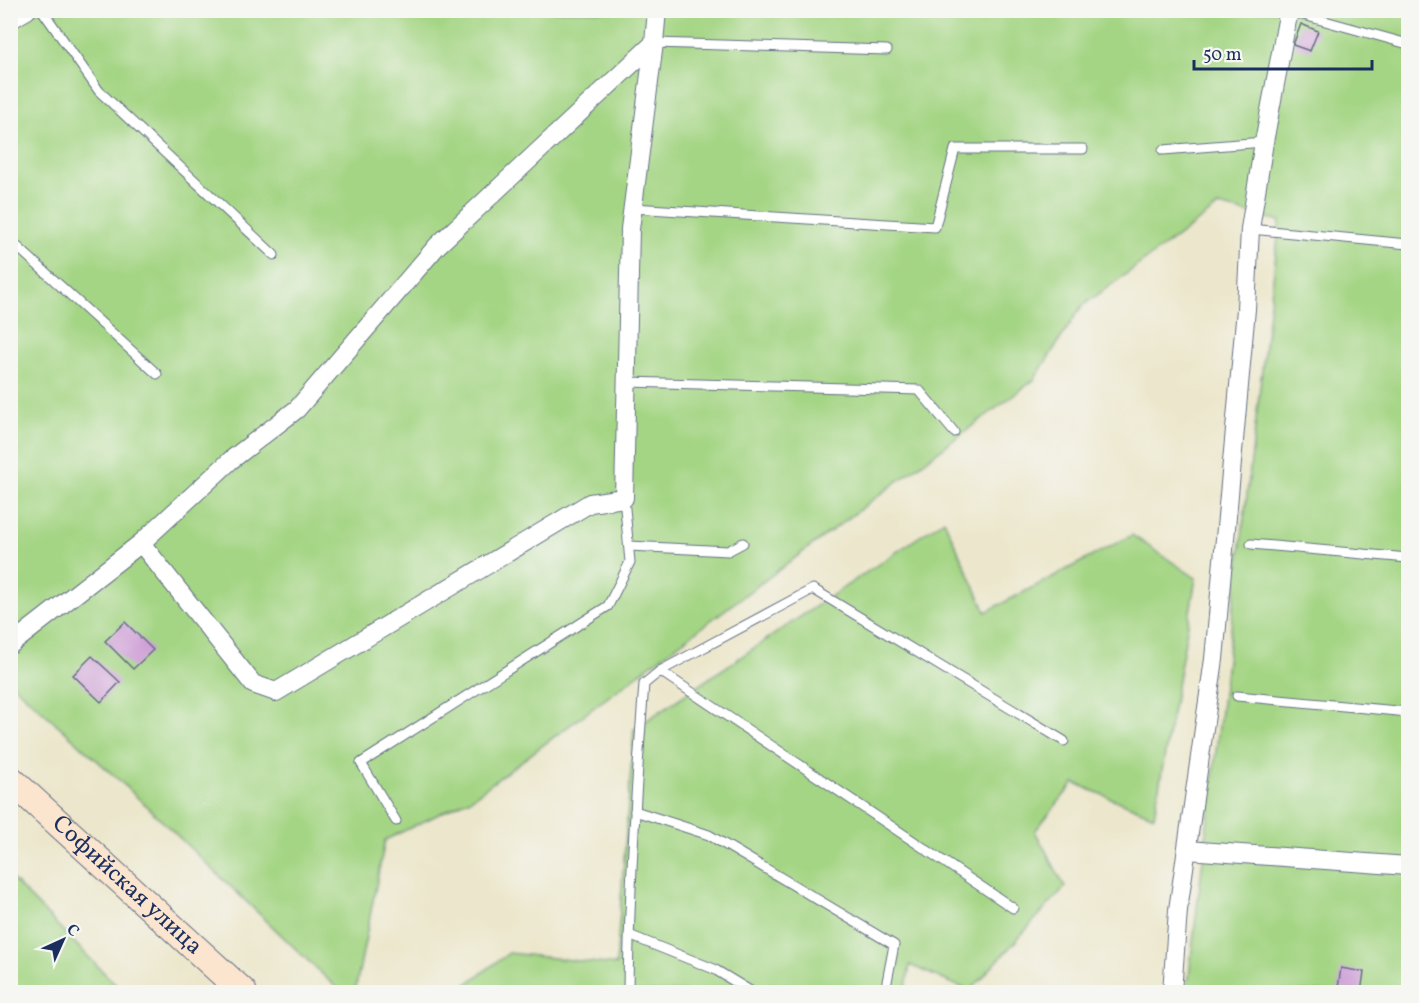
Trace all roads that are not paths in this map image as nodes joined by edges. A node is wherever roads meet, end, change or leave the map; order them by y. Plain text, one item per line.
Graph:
1 (27, 10) edge
2 (42, 10) edge
3 (657, 10) edge
4 (1289, 11) edge
5 (10, 20) edge
6 (654, 43) junction
7 (1408, 44) edge
8 (887, 50) dead end
9 (1264, 142) junction
10 (1083, 149) dead end
11 (1163, 150) dead end
12 (633, 208) junction
13 (1250, 230) junction
14 (10, 240) edge
15 (1408, 244) edge
16 (274, 255) dead end
17 (157, 374) dead end
18 (627, 382) junction
19 (954, 432) dead end
20 (624, 498) junction
21 (141, 543) junction
22 (743, 543) dead end
23 (1251, 544) dead end
24 (628, 546) junction
25 (1408, 558) edge
26 (10, 645) edge
27 (660, 671) junction
28 (1237, 696) dead end
29 (1408, 712) edge
30 (1064, 741) dead end
31 (10, 779) edge
32 (635, 811) junction
33 (396, 821) dead end
34 (1187, 850) junction
35 (1408, 866) edge
36 (1013, 908) dead end
37 (629, 935) junction
38 (243, 993) edge
39 (628, 993) edge
40 (752, 993) edge
41 (885, 993) edge
42 (1172, 993) edge

1 - 5 street
2 - 16 lane
3 - 6 street
4 - 7 lane
4 - 9 street
6 - 8 lane
6 - 12 street
6 - 21 street
9 - 11 lane
9 - 13 street
10 - 12 lane
12 - 18 street
13 - 15 lane
13 - 34 street
14 - 17 lane
18 - 19 lane
18 - 20 street
20 - 21 street
20 - 24 lane
21 - 26 street
22 - 24 lane
23 - 25 lane
24 - 33 lane
27 - 30 lane
27 - 32 lane
27 - 36 lane
28 - 29 lane
31 - 38 main road, Софийская улица
32 - 37 lane
32 - 41 lane
34 - 35 street
34 - 42 street
37 - 39 lane
37 - 40 lane

